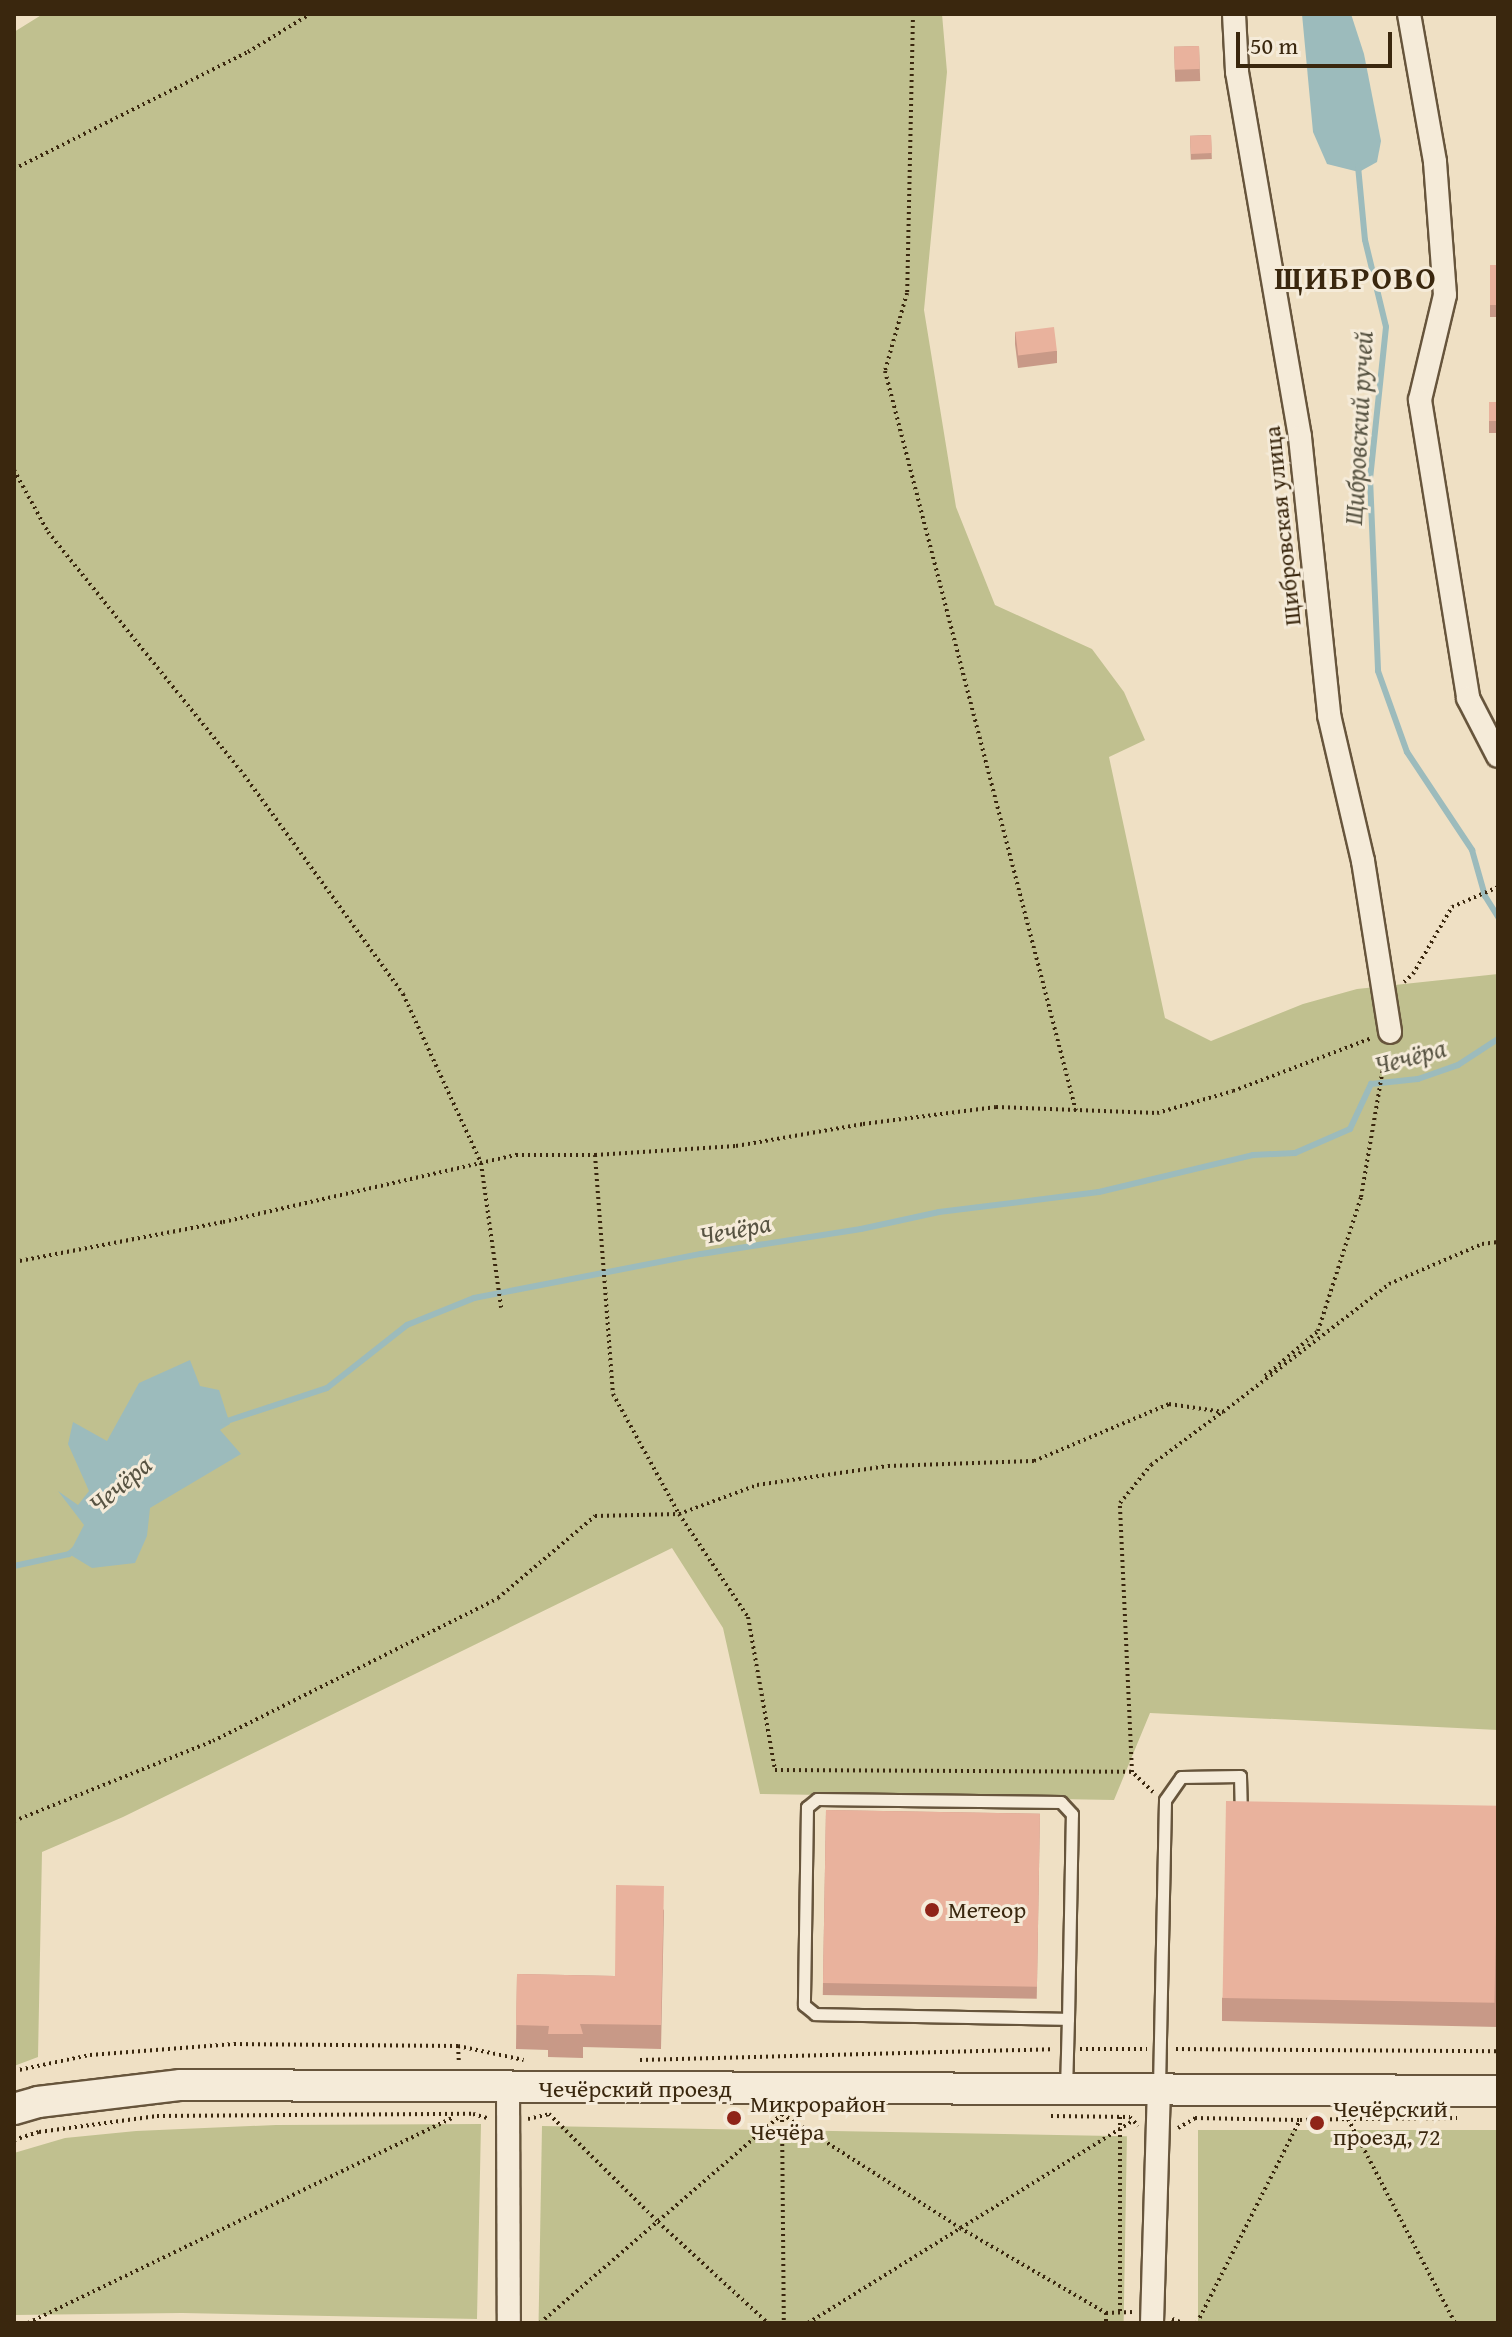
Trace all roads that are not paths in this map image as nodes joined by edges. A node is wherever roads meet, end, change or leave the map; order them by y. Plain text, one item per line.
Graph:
1 (1234, 14) edge
2 (1409, 14) edge
3 (1498, 756) edge
4 (1390, 1032) road end
5 (1241, 1825) edge
6 (1068, 2019) junction
7 (508, 2088) junction
8 (1066, 2089) junction
9 (1159, 2089) junction
10 (1498, 2091) edge
11 (14, 2109) edge
12 (509, 2323) edge
13 (1152, 2323) edge

1 - 4 street, Щибровская улица
2 - 3 street
5 - 9 lane
6 - 6 lane
6 - 8 lane
7 - 8 main road, Чечёрский проезд
7 - 11 main road, Чечёрский проезд
7 - 12 street
8 - 9 main road, Чечёрский проезд
9 - 10 main road, Чечёрский проезд
9 - 13 street

